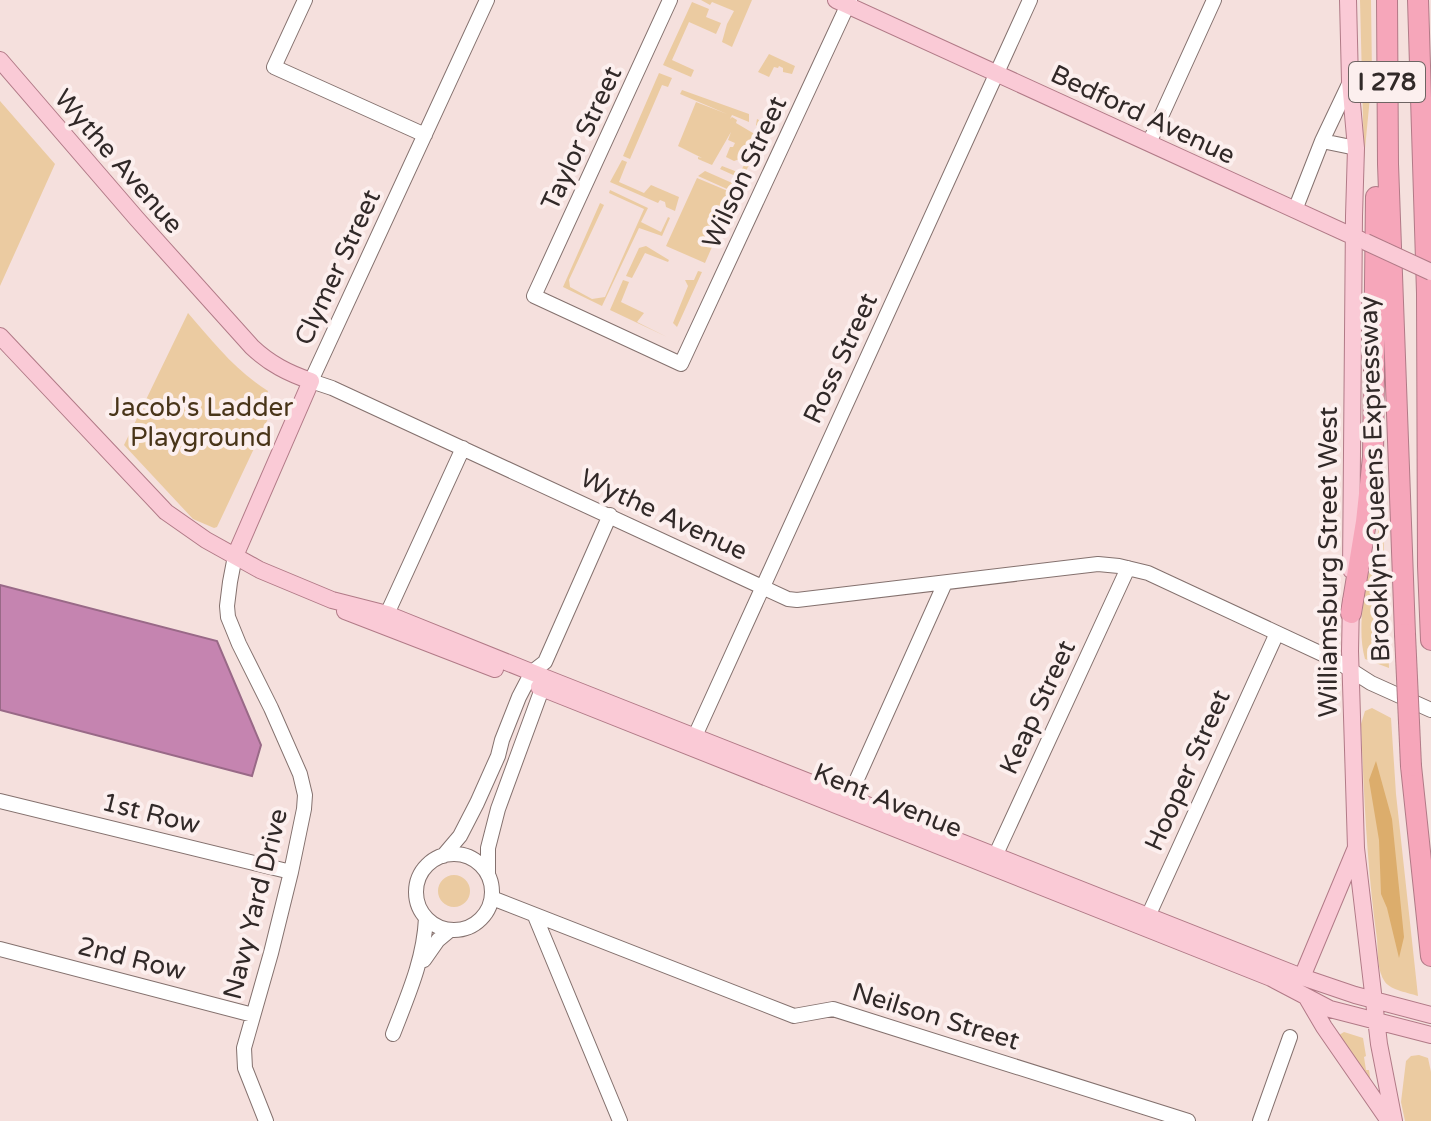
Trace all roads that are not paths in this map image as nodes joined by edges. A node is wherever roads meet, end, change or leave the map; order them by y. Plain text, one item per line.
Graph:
1 (305, 0) edge
2 (487, 0) edge
3 (670, 0) edge
4 (1030, 0) edge
5 (1214, 0) edge
6 (1348, 0) edge
7 (1387, 0) edge
8 (1418, 0) edge
9 (845, 2) edge
10 (0, 60) edge
11 (997, 74) junction
12 (1350, 81) junction
13 (425, 135) junction
14 (1322, 141) junction
15 (1149, 143) junction
16 (1356, 148) junction
17 (1388, 164) junction
18 (1295, 210) junction
19 (1360, 240) junction
20 (1431, 272) edge
21 (1427, 293) junction
22 (1431, 324) edge
23 (0, 336) edge
24 (681, 364) joint
25 (311, 381) junction
26 (463, 448) junction
27 (610, 515) junction
28 (234, 561) junction
29 (1128, 568) junction
30 (945, 583) junction
31 (763, 587) junction
32 (332, 600) junction
33 (1351, 613) junction
34 (387, 614) junction
35 (1277, 633) junction
36 (1431, 640) edge
37 (1351, 671) junction
38 (536, 680) junction
39 (1431, 710) edge
40 (695, 736) junction
41 (849, 797) junction
42 (0, 801) edge
43 (1356, 848) junction
44 (443, 856) junction
45 (993, 861) junction
46 (291, 872) junction
47 (489, 876) junction
48 (492, 898) junction
49 (535, 916) junction
50 (426, 918) junction
51 (1146, 921) junction
52 (450, 930) junction
53 (0, 949) edge
54 (1431, 956) edge
55 (418, 971) junction
56 (1302, 977) junction
57 (1306, 996) junction
58 (1374, 1000) junction
59 (253, 1015) junction
60 (1431, 1015) edge
61 (1377, 1021) junction
62 (393, 1034) dead end
63 (1431, 1035) edge
64 (1290, 1037) dead end
65 (266, 1121) edge
66 (620, 1121) edge
67 (1188, 1121) edge
68 (1260, 1121) edge
69 (1392, 1121) edge

1 - 13 street
2 - 13 street, Clymer Street
3 - 24 street, Taylor Street
4 - 11 street, Ross Street
5 - 15 street
6 - 12 main road, Williamsburg Street West
7 - 17 highway, Brooklyn-Queens Expressway / I 278
8 - 21 highway, Brooklyn-Queens Expressway / I 278
9 - 11 main road, Bedford Avenue
9 - 24 street, Wilson Street
10 - 25 main road, Wythe Avenue
11 - 15 main road, Bedford Avenue
11 - 31 street, Ross Street
12 - 14 street
12 - 16 main road, Williamsburg Street West
13 - 25 street, Clymer Street
14 - 16 street
14 - 18 street
15 - 18 main road, Bedford Avenue
16 - 19 main road, Williamsburg Street West
17 - 33 highway
17 - 54 highway, Brooklyn-Queens Expressway / I 278, bridge
18 - 19 main road, Bedford Avenue
19 - 20 main road, Bedford Avenue, bridge
19 - 33 main road, Williamsburg Street West
21 - 22 highway
21 - 36 highway, Brooklyn-Queens Expressway / I 278
23 - 28 main road, Kent Avenue
25 - 26 street, Wythe Avenue
25 - 28 main road, Clymer Street
26 - 27 street, Wythe Avenue
26 - 34 street
27 - 31 street, Wythe Avenue
27 - 38 street
28 - 32 main road, Kent Avenue
28 - 46 street, Navy Yard Drive
29 - 30 street, Wythe Avenue
29 - 35 street, Wythe Avenue
29 - 45 street, Keap Street
30 - 31 street, Wythe Avenue
30 - 41 street
31 - 40 street, Ross Street
32 - 34 main road, Kent Avenue
32 - 38 main road, Kent Avenue
33 - 37 main road, Williamsburg Street West
34 - 38 main road, Kent Avenue
35 - 37 street, Wythe Avenue
35 - 51 street, Hooper Street
37 - 39 street, Wythe Avenue
37 - 43 main road, Williamsburg Street West
38 - 40 main road, Kent Avenue
38 - 44 street
38 - 45 main road, Kent Avenue
38 - 47 street
40 - 41 main road, Kent Avenue
41 - 45 main road, Kent Avenue
42 - 46 street, 1st Row
43 - 56 main road
43 - 58 main road, Williamsburg Street West
44 - 47 street
44 - 50 street
45 - 51 main road, Kent Avenue
46 - 59 street, Navy Yard Drive
47 - 48 street
48 - 49 street, Neilson Street
48 - 52 street
49 - 66 street
49 - 67 street, Neilson Street
50 - 52 street
50 - 55 street
51 - 56 main road, Kent Avenue
51 - 57 main road, Kent Avenue
52 - 55 street
53 - 59 street, 2nd Row
55 - 62 street
56 - 58 main road, Kent Avenue
57 - 61 main road, Kent Avenue
57 - 69 main road
58 - 60 main road, Kent Avenue
58 - 61 main road, Williamsburg Street West
59 - 65 street, Navy Yard Drive
61 - 63 main road, Kent Avenue
61 - 69 main road, Williamsburg Street West
64 - 68 street

